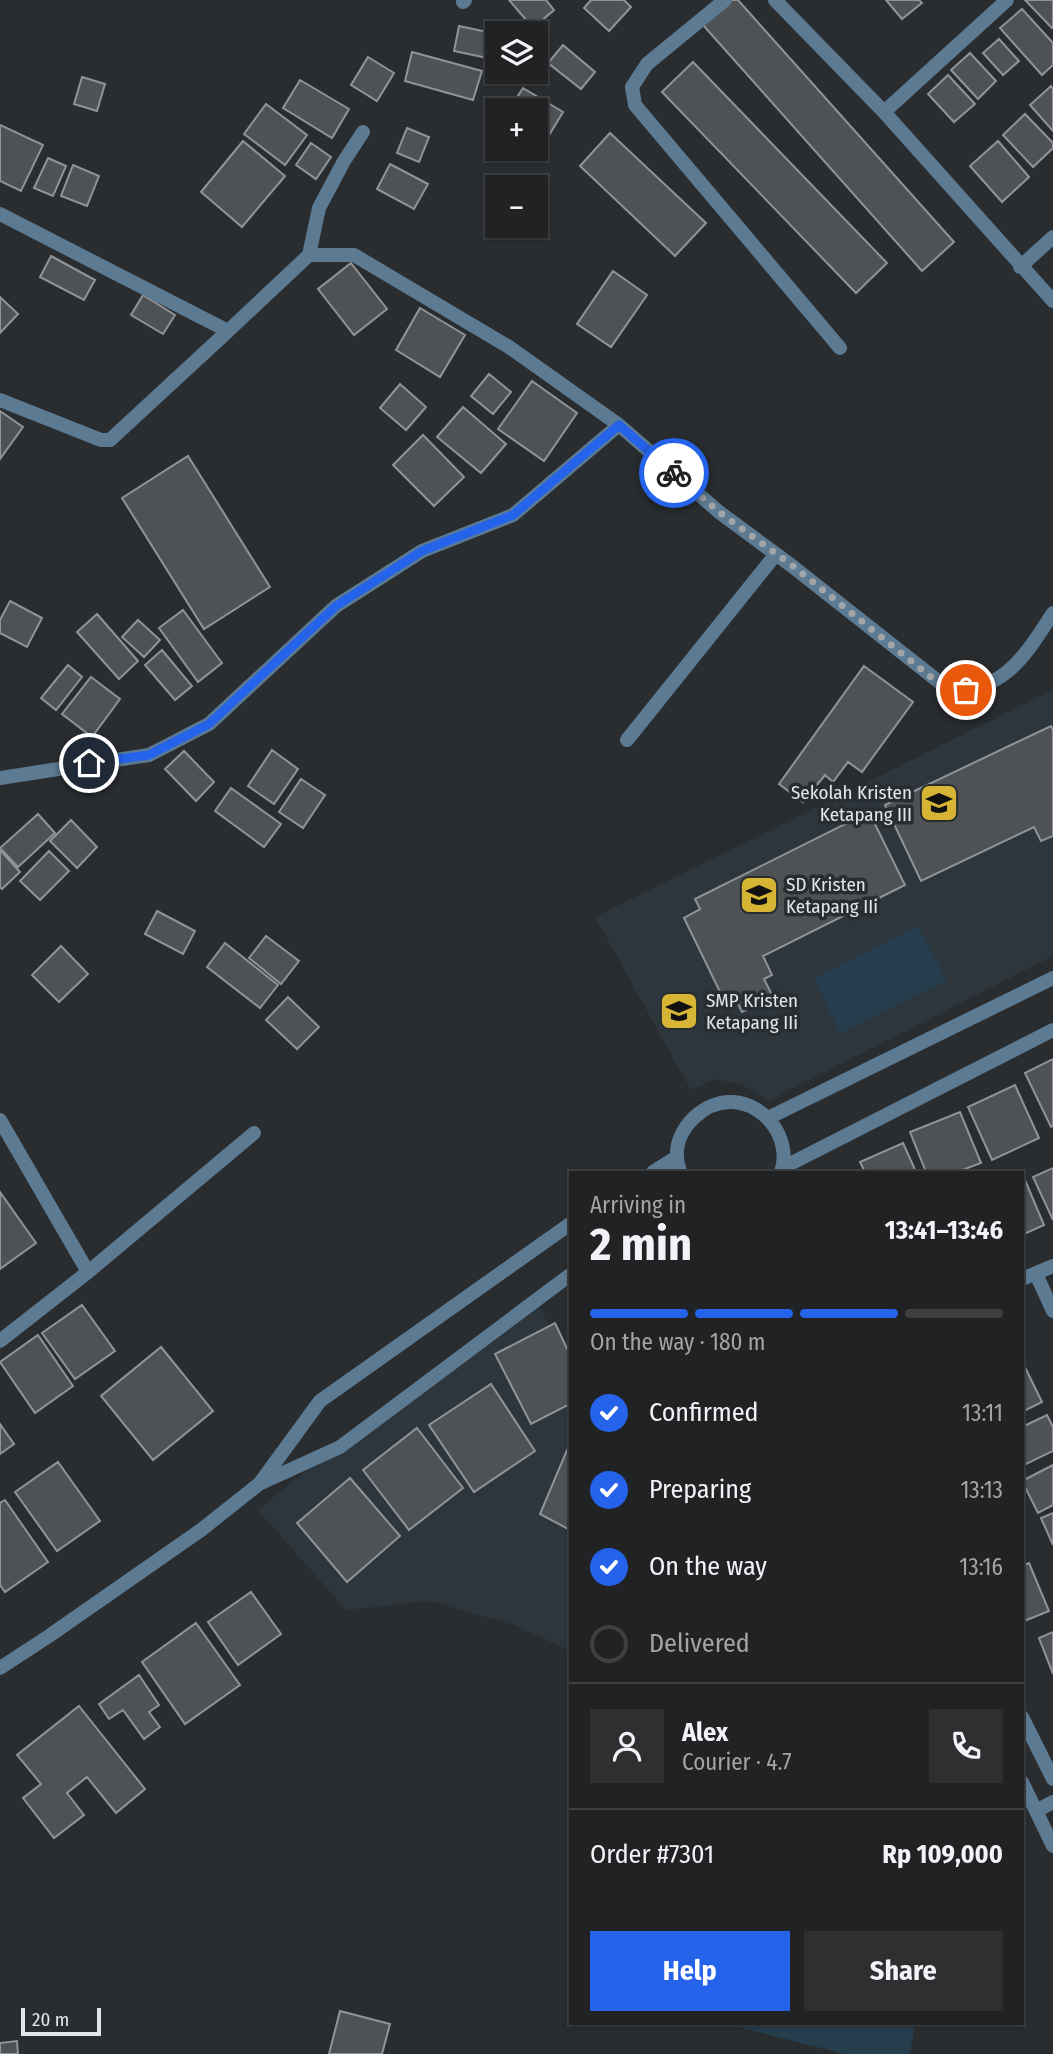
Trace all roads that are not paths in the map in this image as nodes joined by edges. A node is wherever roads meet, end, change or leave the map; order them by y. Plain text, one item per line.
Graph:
1 (726, 0) edge
2 (775, 0) edge
3 (1007, 0) edge
4 (884, 112) junction
5 (363, 132) dead end
6 (0, 214) edge
7 (1053, 237) edge
8 (309, 255) junction
9 (1020, 267) junction
10 (1053, 302) edge
11 (228, 331) junction
12 (840, 348) dead end
13 (0, 400) edge
14 (619, 425) junction
15 (776, 554) junction
16 (1053, 613) edge
17 (627, 740) dead end
18 (0, 778) edge
19 (1053, 978) edge
20 (1053, 1030) edge
21 (768, 1118) junction
22 (0, 1120) edge
23 (254, 1133) dead end
24 (677, 1157) junction
25 (782, 1170) edge
26 (655, 1171) edge
27 (680, 1171) edge
28 (569, 1225) edge
29 (1053, 1266) edge
30 (88, 1272) junction
31 (569, 1276) edge
32 (1029, 1277) edge
33 (1053, 1311) edge
34 (0, 1341) edge
35 (259, 1484) junction
36 (0, 1668) edge
37 (1024, 1721) edge
38 (1053, 1779) edge
39 (1024, 1786) edge
40 (1053, 1802) edge
41 (1037, 1811) junction
42 (1053, 1846) edge

1 - 12 street
2 - 4 street
3 - 4 street
4 - 9 street
5 - 8 street
6 - 11 street
7 - 9 street
8 - 11 street
8 - 14 street
9 - 10 street
11 - 13 street
14 - 15 street
14 - 18 street
15 - 16 street
15 - 17 street
19 - 21 street
20 - 25 street
21 - 24 street
21 - 25 street
22 - 30 street
23 - 30 street
24 - 26 street
24 - 27 street
28 - 35 street
29 - 32 street
30 - 34 street
31 - 35 street
32 - 33 street
35 - 36 street
37 - 38 street
39 - 41 street
40 - 41 street
41 - 42 street

